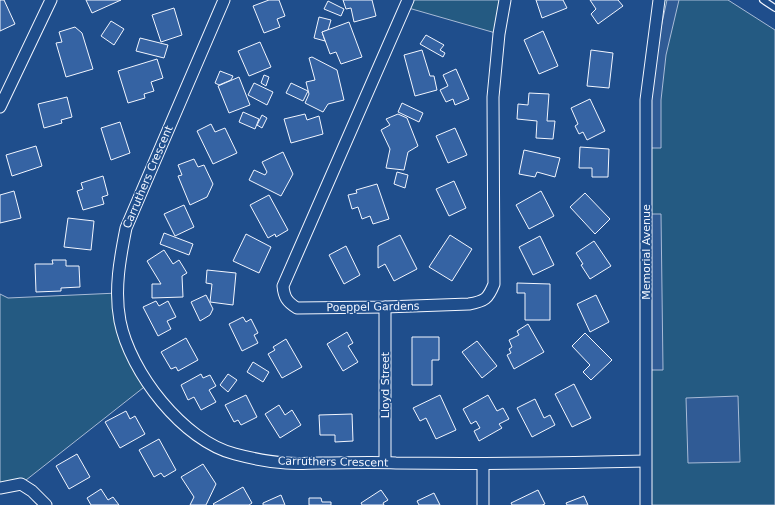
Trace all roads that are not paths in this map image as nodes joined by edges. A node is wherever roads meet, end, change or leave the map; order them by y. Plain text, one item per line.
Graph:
1 (50, 0) edge
2 (224, 0) edge
3 (408, 0) edge
4 (505, 0) edge
5 (659, 0) edge
6 (763, 0) edge
7 (775, 8) edge
8 (0, 107) edge
9 (386, 307) junction
10 (645, 461) junction
11 (385, 462) junction
12 (483, 464) junction
13 (0, 488) edge
14 (46, 505) edge
15 (483, 505) edge
16 (646, 505) edge

1 - 8 street
2 - 11 street, Carruthers Crescent
3 - 9 street, Poeppel Gardens
4 - 9 street, Poeppel Gardens
5 - 10 street, Memorial Avenue
6 - 7 lane
9 - 11 street, Lloyd Street
10 - 12 street, Carruthers Crescent
10 - 16 street, Memorial Avenue
11 - 12 street, Carruthers Crescent
12 - 15 street
13 - 14 street

